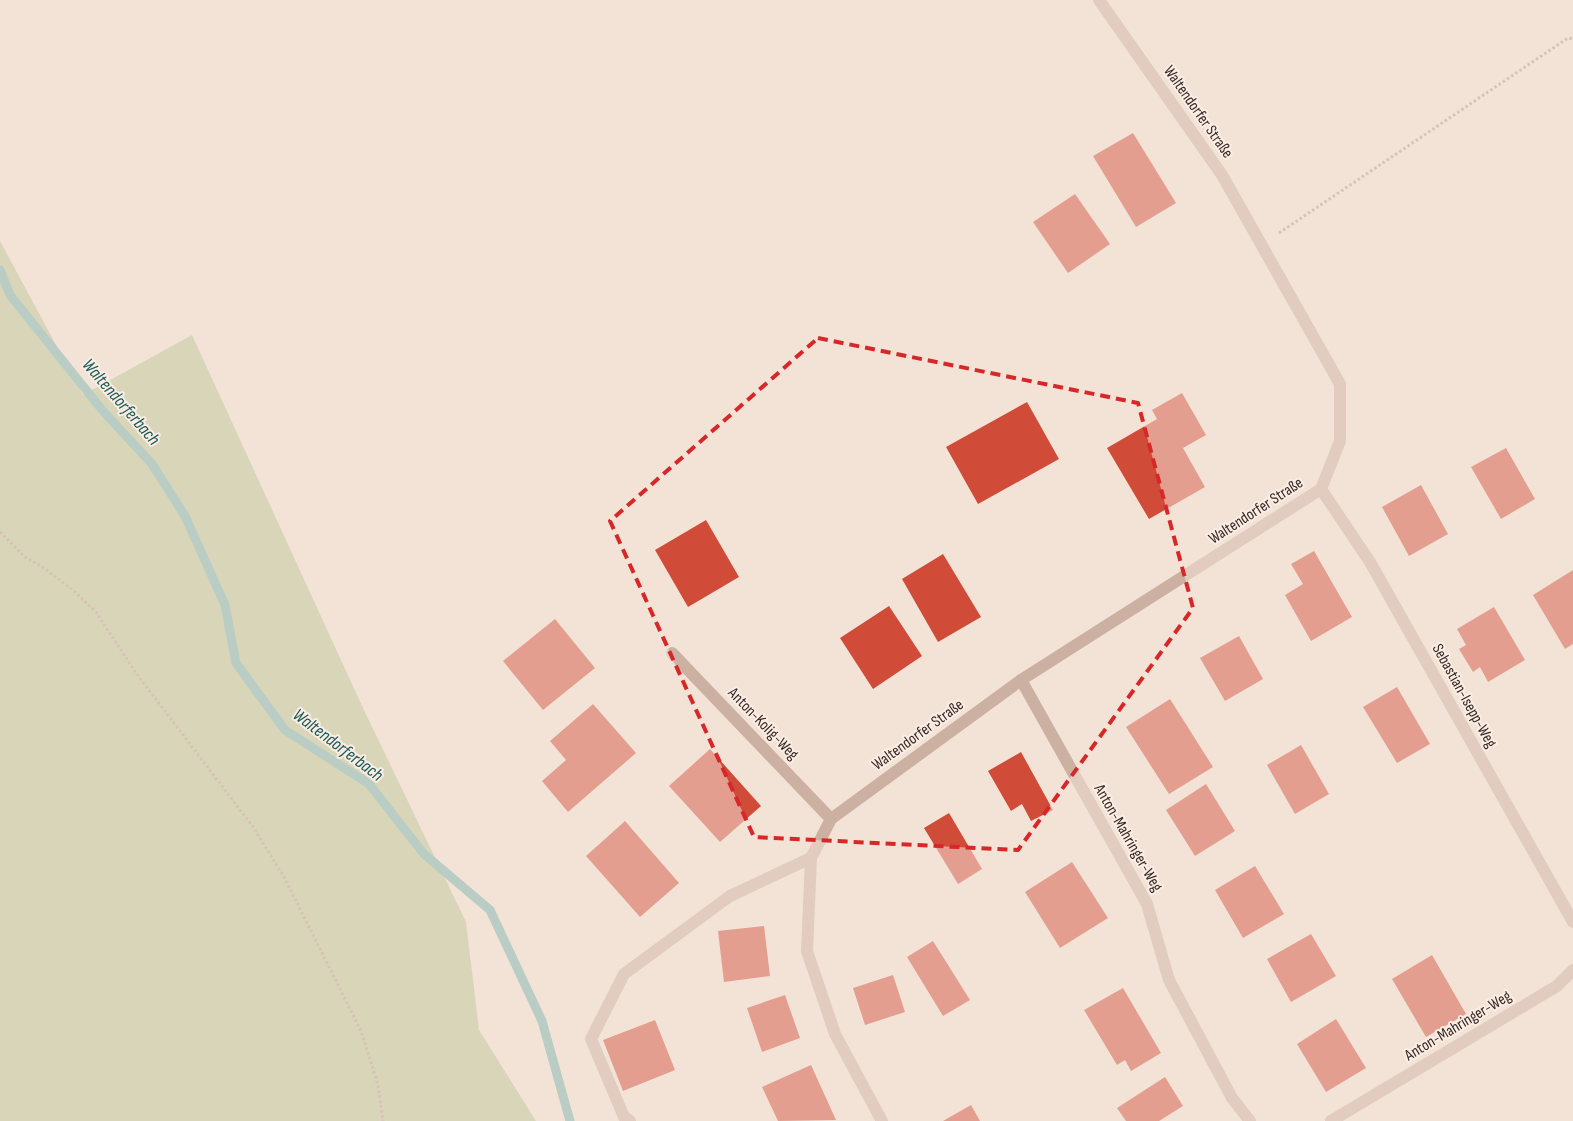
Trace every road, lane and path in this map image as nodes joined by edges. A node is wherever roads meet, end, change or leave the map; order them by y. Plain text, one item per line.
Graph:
1 (1099, 0) edge
2 (1573, 39) edge
3 (1262, 245) junction
4 (1321, 489) junction
5 (0, 532) edge
6 (672, 652) dead end
7 (1022, 680) junction
8 (831, 819) junction
9 (811, 858) junction
10 (1573, 922) edge
11 (1573, 970) edge
12 (383, 1121) edge
13 (630, 1121) edge
14 (882, 1121) edge
15 (1250, 1121) edge
16 (1331, 1121) edge

1 - 3 street, Waltendorfer Straße
2 - 3 path
3 - 4 street, Waltendorfer Straße
4 - 7 street, Waltendorfer Straße
4 - 10 street, Sebastian-Isepp-Weg
5 - 12 path
6 - 8 street, Anton-Kolig-Weg
7 - 8 street, Waltendorfer Straße
7 - 15 street, Anton-Mahringer-Weg
8 - 9 street, Waltendorfer Straße
9 - 13 street
9 - 14 street, Waltendorfer Straße
11 - 16 street, Anton-Mahringer-Weg

